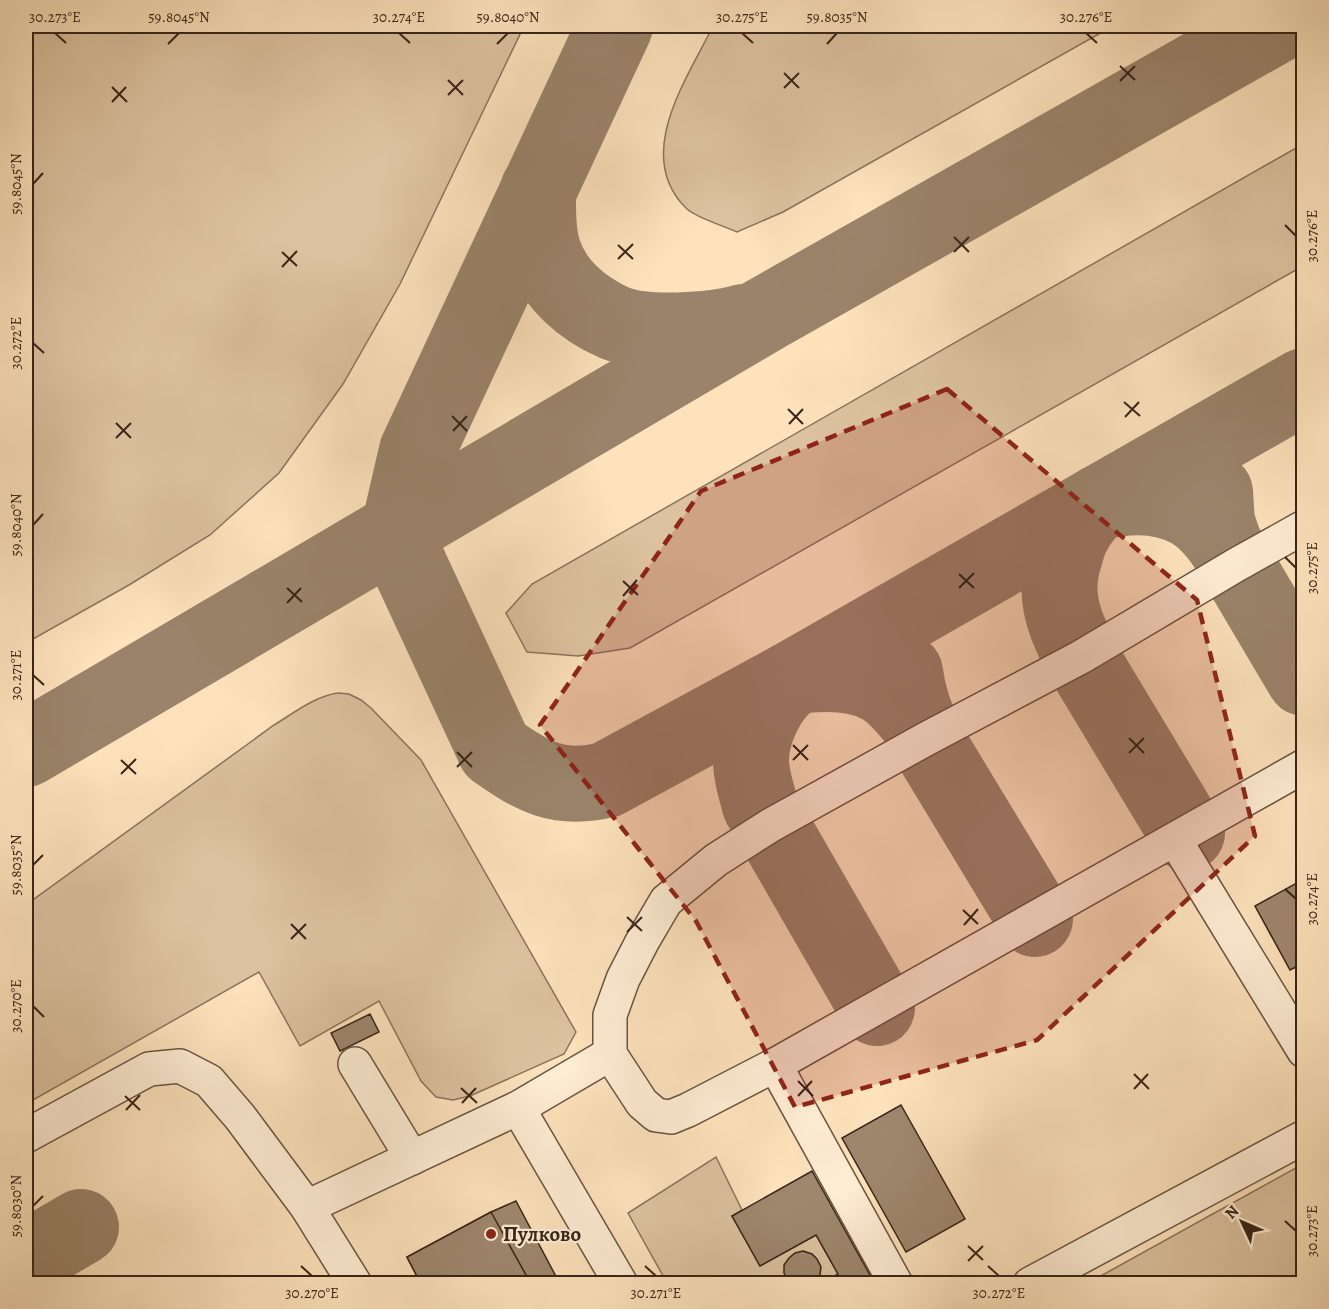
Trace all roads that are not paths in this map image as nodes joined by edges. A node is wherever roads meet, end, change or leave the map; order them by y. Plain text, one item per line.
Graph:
1 (1304, 527) edge
2 (1304, 766) edge
3 (1175, 840) junction
4 (1300, 1039) edge
5 (610, 1054) junction
6 (355, 1064) dead end
7 (775, 1065) junction
8 (518, 1108) junction
9 (26, 1136) edge
10 (1304, 1137) edge
11 (411, 1158) junction
12 (307, 1207) junction
13 (355, 1284) edge
14 (621, 1284) edge
15 (896, 1284) edge
16 (1030, 1284) edge

1 - 5 lane
2 - 3 lane
3 - 4 lane
3 - 7 lane
5 - 7 lane
5 - 8 lane
6 - 11 lane
7 - 15 lane
8 - 11 lane
8 - 14 lane
9 - 12 lane
10 - 16 lane
11 - 12 lane
12 - 13 lane

